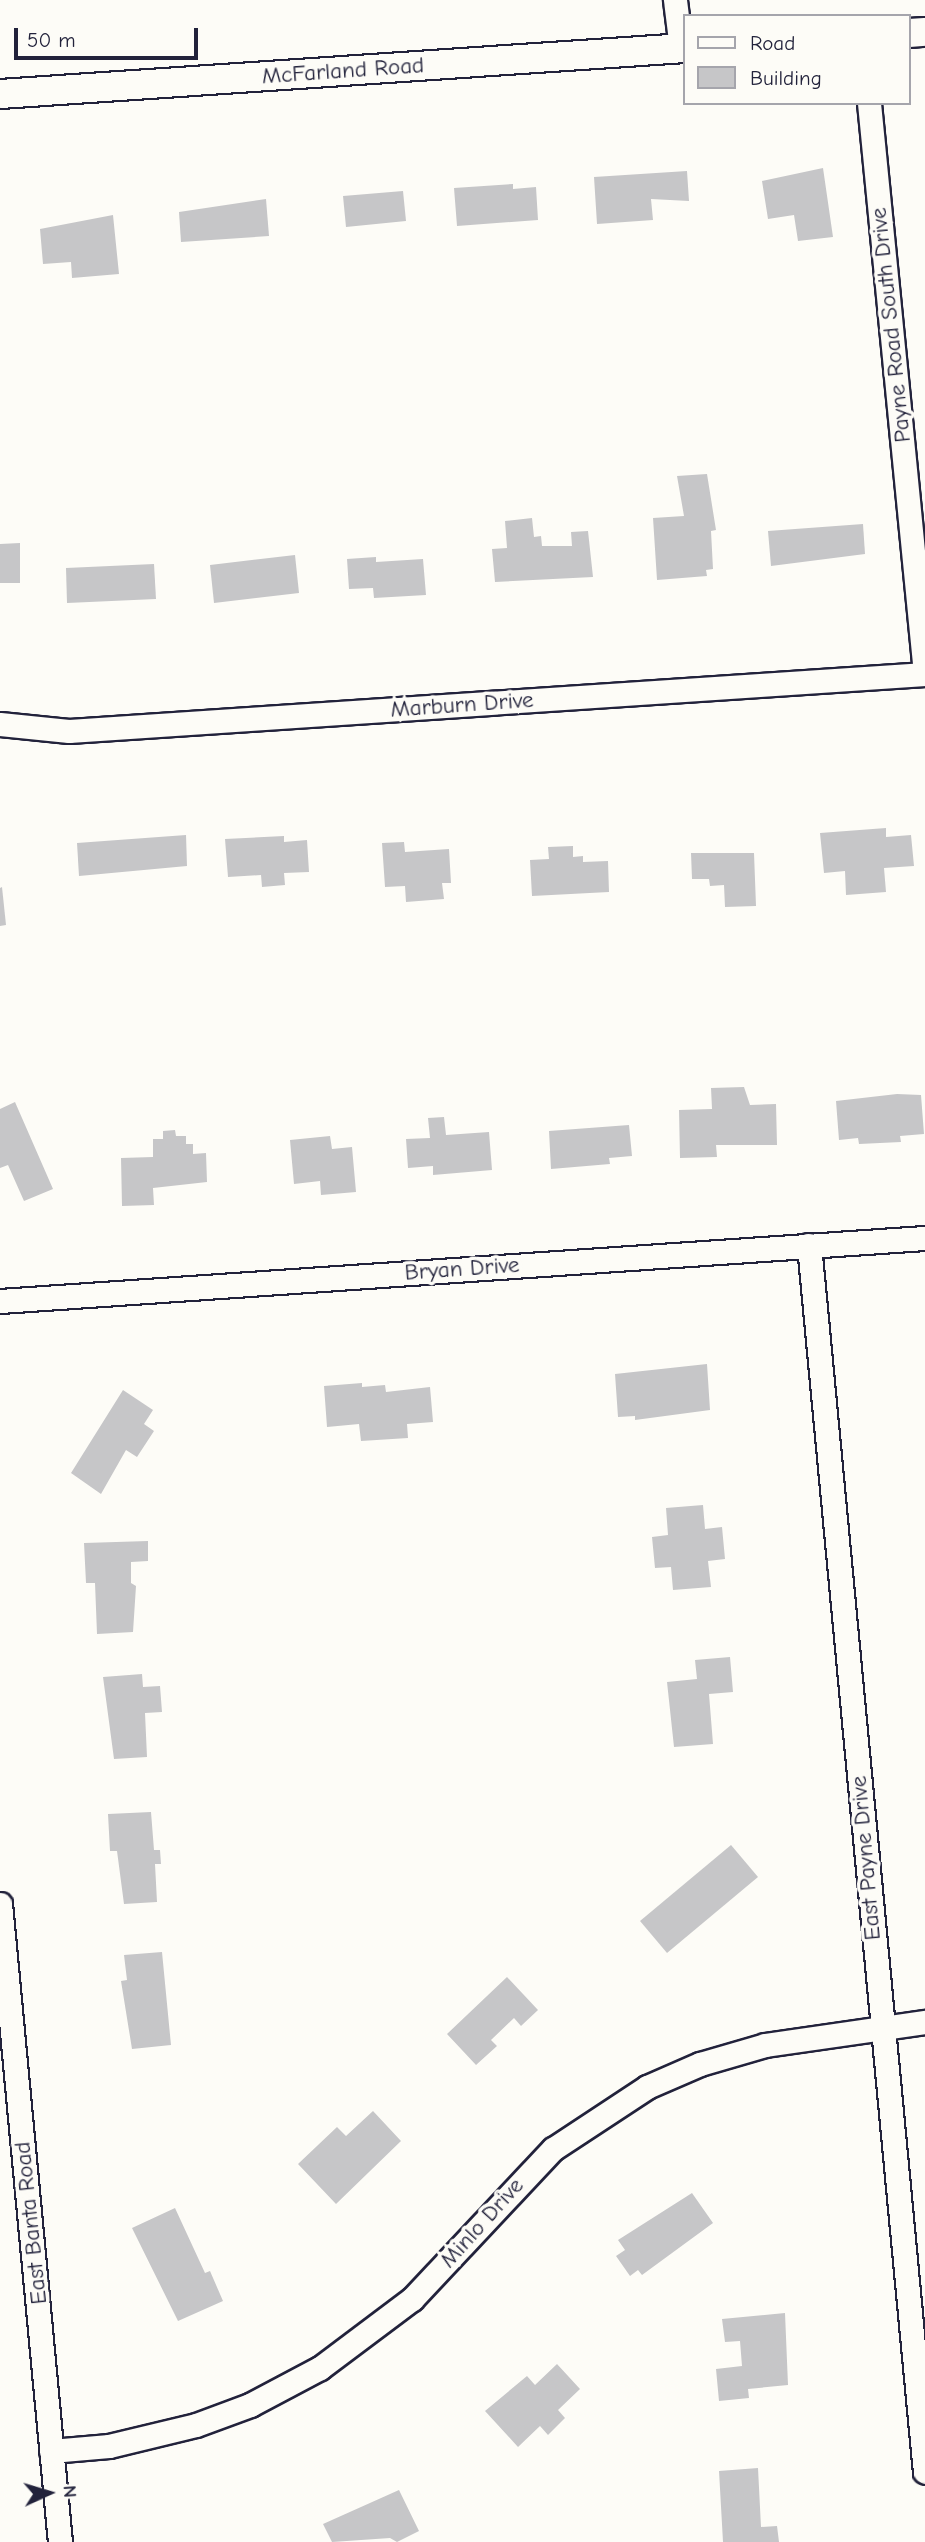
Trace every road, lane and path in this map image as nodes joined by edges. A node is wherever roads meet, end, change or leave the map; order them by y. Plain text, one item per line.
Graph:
1 (675, 0) edge
2 (683, 48) edge
3 (0, 94) edge
4 (869, 105) edge
5 (925, 674) edge
6 (0, 724) edge
7 (925, 1238) edge
8 (809, 1245) junction
9 (0, 1301) edge
10 (0, 1904) edge
11 (925, 2022) edge
12 (882, 2025) junction
13 (51, 2451) junction
14 (925, 2472) edge
15 (60, 2542) edge

1 - 2 street
2 - 3 street, McFarland Road
4 - 5 street, Payne Road South Drive
5 - 6 street, Marburn Drive
7 - 8 street, Bryan Drive
8 - 9 street, Bryan Drive
8 - 12 street, East Payne Drive
10 - 13 street, East Banta Road
11 - 12 street, Minlo Drive
12 - 13 street, Minlo Drive
12 - 14 street, East Payne Drive
13 - 15 street, East Banta Road

